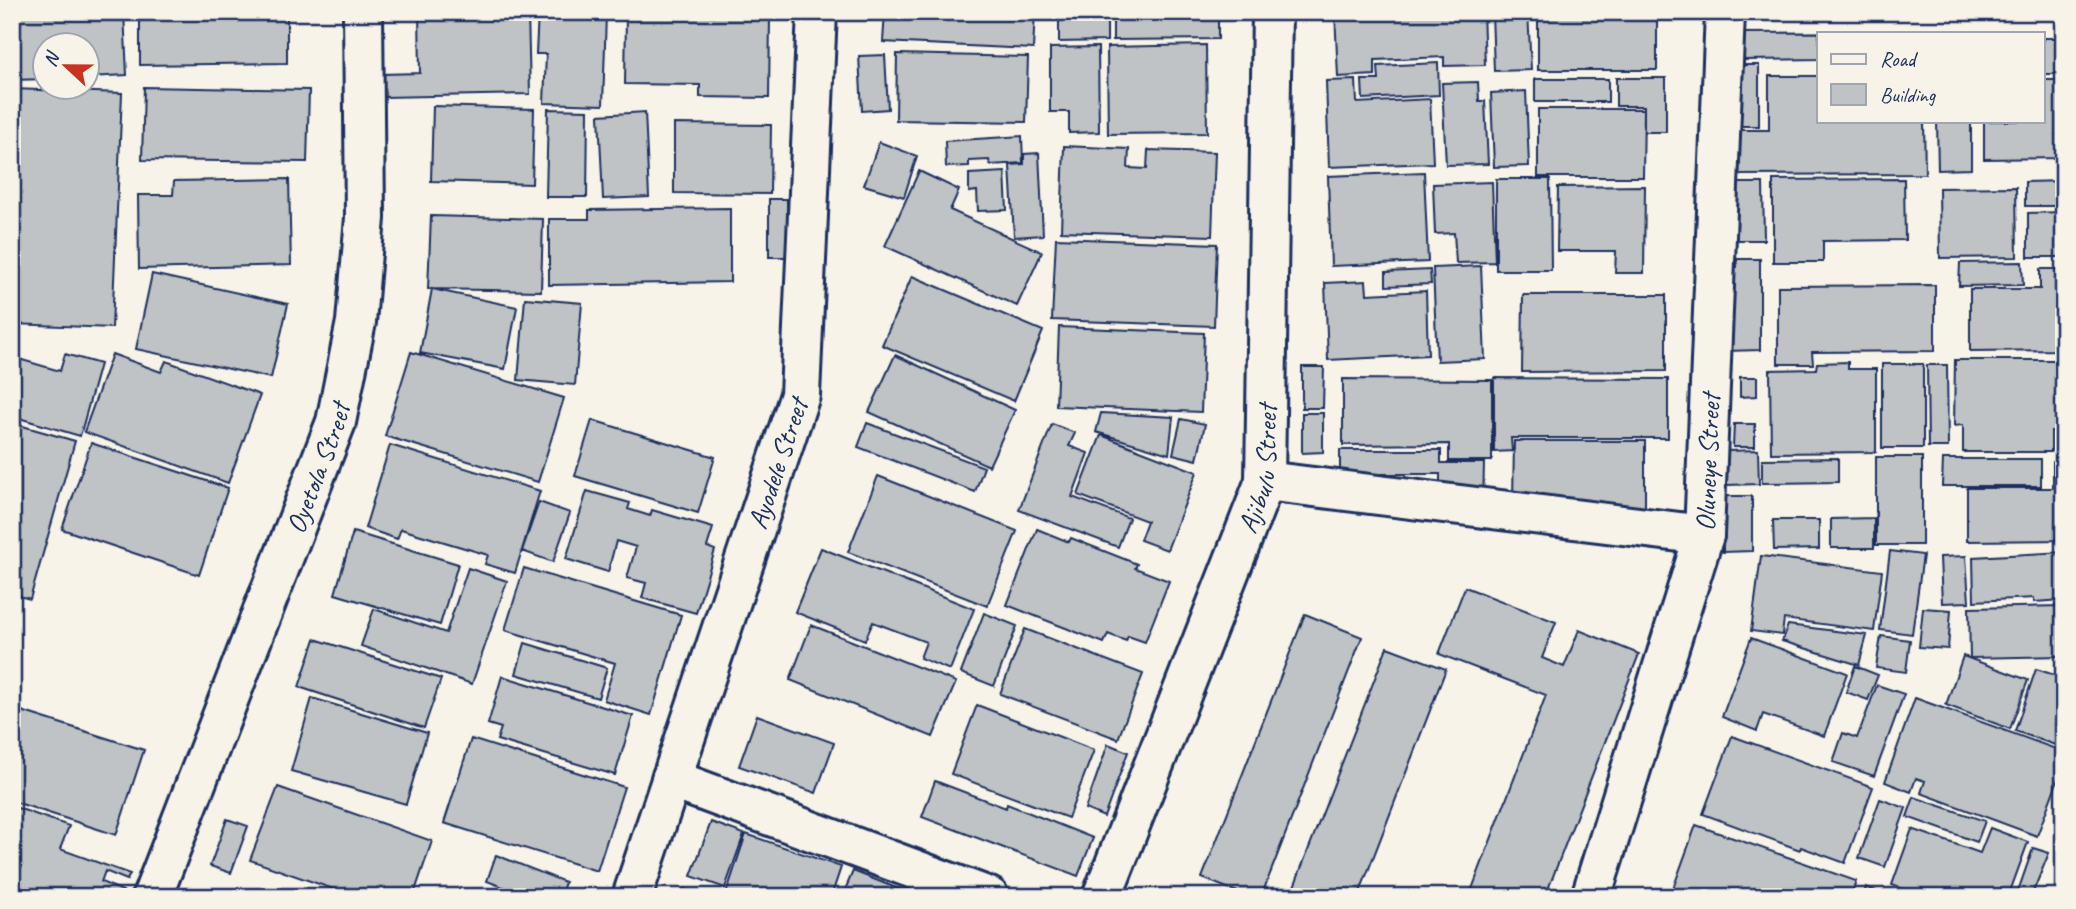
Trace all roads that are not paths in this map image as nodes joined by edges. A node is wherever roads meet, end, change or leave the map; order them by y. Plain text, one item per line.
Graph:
1 (363, 12) edge
2 (817, 12) edge
3 (1272, 12) edge
4 (1725, 12) edge
5 (1265, 481) junction
6 (1704, 535) junction
7 (671, 779) junction
8 (152, 897) edge
9 (632, 897) edge
10 (989, 897) edge
11 (1102, 897) edge
12 (1591, 897) edge

1 - 8 street, Oyetola Street
2 - 7 street, Ayodele Street
3 - 5 street, Ajibulu Street
4 - 6 street, Oluneye Street
5 - 6 street
5 - 11 street, Ajibulu Street
6 - 12 street, Oluneye Street
7 - 9 street, Ayodele Street
7 - 10 street

